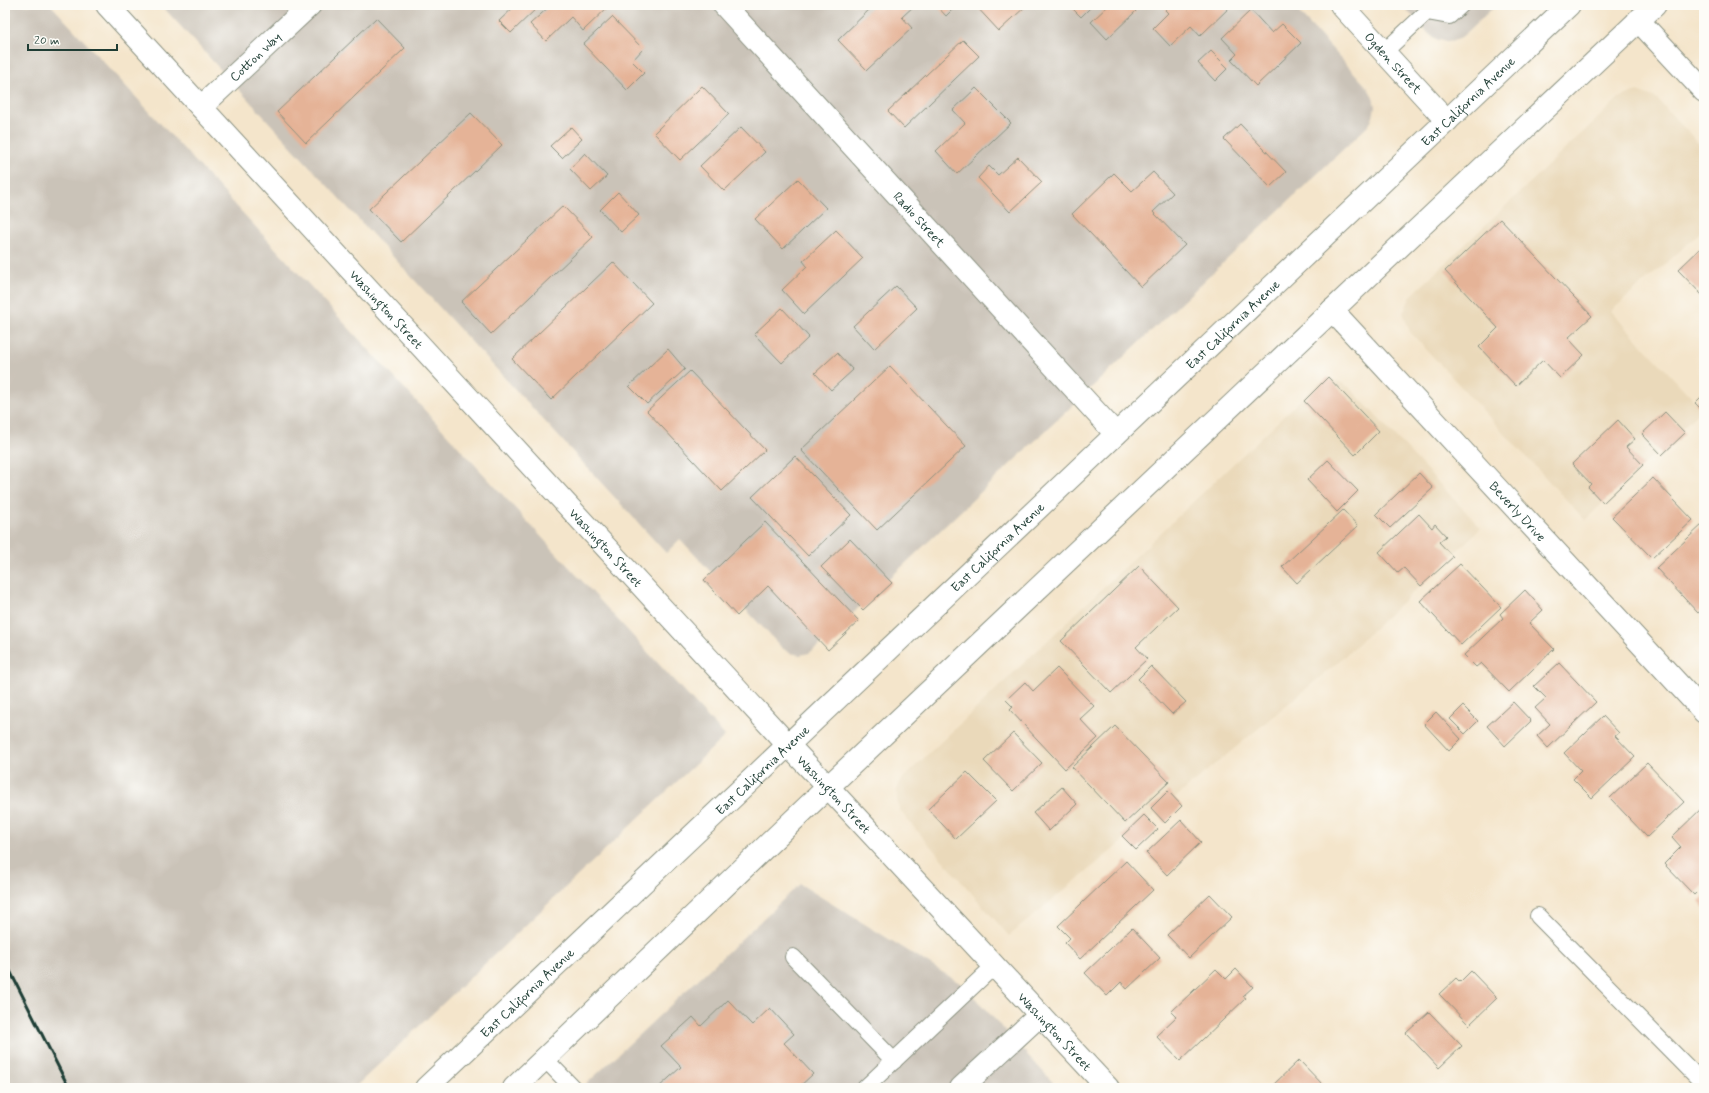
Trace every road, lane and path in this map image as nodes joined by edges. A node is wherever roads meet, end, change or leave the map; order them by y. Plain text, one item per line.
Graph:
1 (107, 5) edge
2 (310, 5) edge
3 (724, 5) edge
4 (1342, 5) edge
5 (1461, 5) edge
6 (1569, 5) edge
7 (1654, 5) edge
8 (1636, 13) edge
9 (1384, 52) junction
10 (1704, 92) edge
11 (201, 107) junction
12 (1446, 121) junction
13 (1332, 310) junction
14 (1116, 434) junction
15 (1704, 712) edge
16 (788, 745) junction
17 (828, 787) junction
18 (1538, 916) dead end
19 (793, 957) dead end
20 (994, 966) junction
21 (1040, 1015) junction
22 (545, 1059) junction
23 (894, 1061) junction
24 (1704, 1084) edge
25 (426, 1088) edge
26 (514, 1088) edge
27 (573, 1088) edge
28 (865, 1088) edge
29 (961, 1088) edge
30 (1108, 1088) edge

1 - 11 main road, Washington Street
2 - 11 main road, Cotton Way
3 - 14 main road, Radio Street
4 - 9 main road, Ogden Street
5 - 9 lane
6 - 12 main road, East California Avenue
7 - 8 main road
8 - 10 main road
8 - 13 main road
9 - 12 main road, Ogden Street
11 - 16 main road, Washington Street
12 - 14 main road, East California Avenue
13 - 15 main road, Beverly Drive
13 - 17 main road
14 - 16 main road, East California Avenue
16 - 17 main road, Washington Street
16 - 25 main road, East California Avenue
17 - 20 main road, Washington Street
17 - 22 main road
18 - 24 lane
19 - 23 lane
20 - 21 main road, Washington Street
20 - 23 lane
21 - 29 main road
21 - 30 main road, Washington Street
22 - 26 main road
22 - 27 lane
23 - 28 lane

